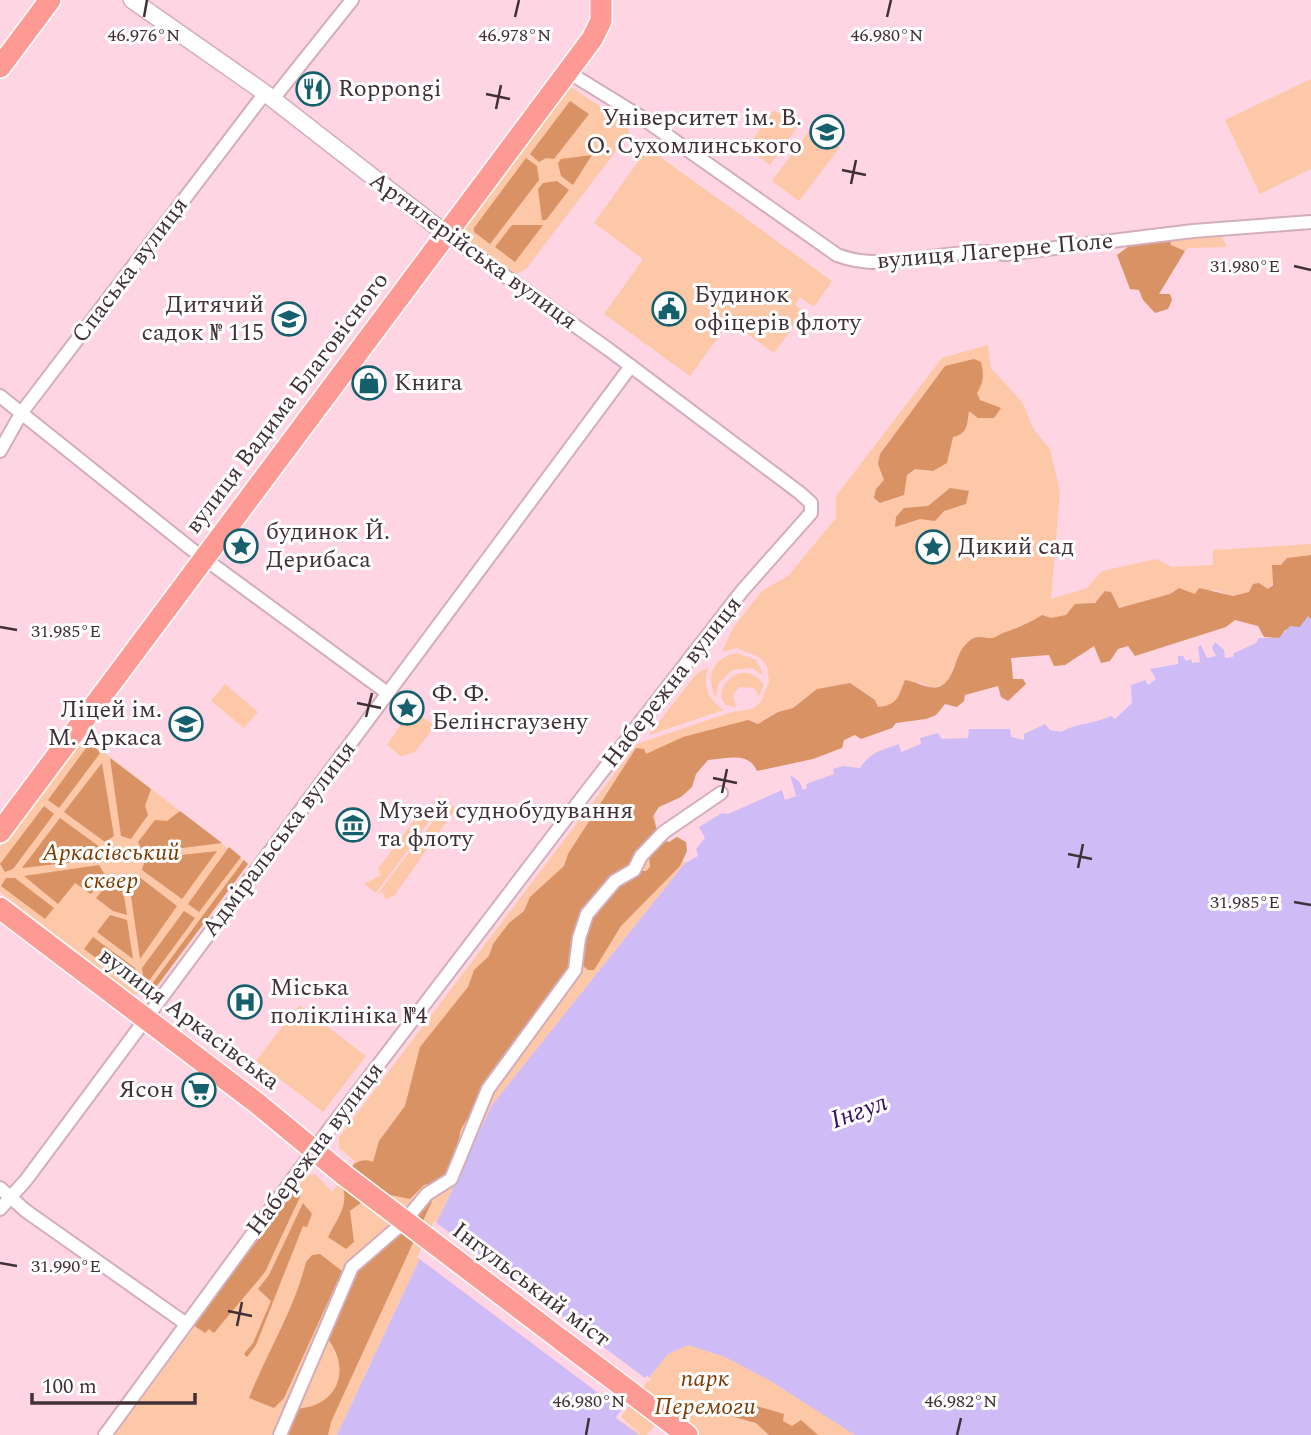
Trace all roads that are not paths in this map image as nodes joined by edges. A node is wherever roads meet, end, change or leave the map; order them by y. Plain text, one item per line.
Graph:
1 (50, 0) edge
2 (132, 0) edge
3 (352, 0) edge
4 (601, 0) edge
5 (0, 67) edge
6 (568, 72) junction
7 (270, 96) junction
8 (1311, 222) edge
9 (446, 234) junction
10 (631, 366) junction
11 (0, 396) edge
12 (22, 412) junction
13 (0, 451) edge
14 (811, 503) joint
15 (204, 558) junction
16 (386, 692) junction
17 (721, 793) dead end
18 (0, 832) edge
19 (0, 908) edge
20 (146, 1019) junction
21 (314, 1151) junction
22 (344, 1175) joint
23 (0, 1188) edge
24 (11, 1199) junction
25 (0, 1209) edge
26 (185, 1323) junction
27 (106, 1435) edge
28 (279, 1435) edge
29 (687, 1435) edge

1 - 5 highway
2 - 7 street, Артилерійська вулиця
3 - 7 street, Спаська вулиця
4 - 6 highway, вулиця Вадима Благовісного
6 - 8 street, вулиця Лагерне Поле
6 - 9 highway, вулиця Вадима Благовісного
7 - 9 street, Артилерійська вулиця
7 - 12 street, Спаська вулиця
9 - 10 street, Артилерійська вулиця
9 - 15 highway, вулиця Вадима Благовісного
10 - 14 street, Артилерійська вулиця
10 - 16 street, Адміральська вулиця
11 - 12 street
12 - 13 street, Спаська вулиця
12 - 15 street
14 - 21 street, Набережна вулиця
15 - 16 street
15 - 18 highway, вулиця Вадима Благовісного
16 - 20 street, Адміральська вулиця
17 - 28 street
19 - 20 highway, вулиця Аркасівська
20 - 21 highway, вулиця Аркасівська
20 - 24 street, Адміральська вулиця
21 - 22 highway, вулиця Аркасівська
21 - 26 street, Набережна вулиця
22 - 29 highway, Інгульський міст, bridge
23 - 24 street
24 - 25 street, Адміральська вулиця
24 - 26 street
26 - 27 street, Набережна вулиця

